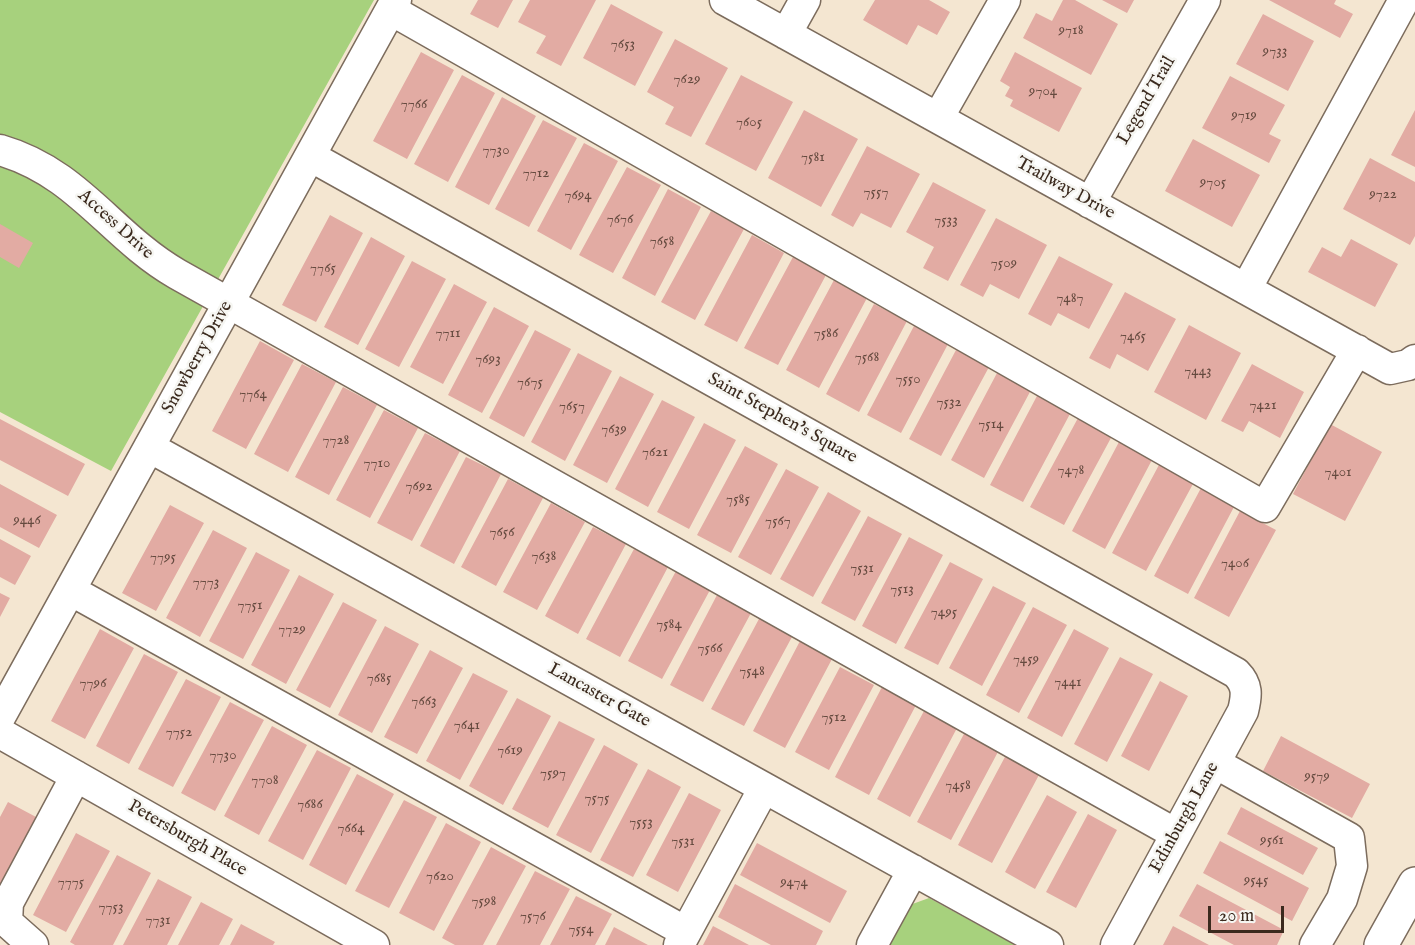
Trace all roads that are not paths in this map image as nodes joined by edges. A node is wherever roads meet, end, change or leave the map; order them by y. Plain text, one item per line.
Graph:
1 (724, 0) edge
2 (805, 0) edge
3 (1005, 0) edge
4 (1205, 0) edge
5 (1404, 0) edge
6 (393, 5) edge
7 (786, 34) junction
8 (938, 118) junction
9 (0, 150) edge
10 (310, 156) junction
11 (1090, 203) junction
12 (1246, 289) junction
13 (229, 302) junction
14 (1357, 350) junction
15 (1411, 363) edge
16 (149, 447) junction
17 (70, 590) junction
18 (1246, 689) joint
19 (0, 717) edge
20 (0, 733) edge
21 (1215, 763) junction
22 (76, 776) junction
23 (764, 788) junction
24 (1176, 834) junction
25 (913, 870) junction
26 (1415, 884) edge
27 (682, 939) edge
28 (33, 945) edge
29 (374, 945) edge
30 (872, 945) edge
31 (1048, 945) edge
32 (1116, 945) edge
33 (1315, 945) edge
34 (1381, 945) edge

1 - 7 street, Trailway Drive
2 - 7 street
3 - 8 street
4 - 11 street, Legend Trail
5 - 12 street
6 - 10 street, Snowberry Drive
6 - 14 street
7 - 8 street, Trailway Drive
8 - 11 street, Trailway Drive
9 - 13 street, Access Drive
10 - 13 street, Snowberry Drive
10 - 18 street, Saint Stephen's Square
11 - 12 street, Trailway Drive
12 - 14 street, Trailway Drive
13 - 16 street, Snowberry Drive
13 - 24 street, Access Drive
14 - 15 street, Trailway Drive
16 - 17 street, Snowberry Drive
16 - 23 street, Lancaster Gate
17 - 19 street, Snowberry Drive
17 - 27 street
18 - 21 street, Edinburgh Lane
20 - 22 street, Petersburgh Place
21 - 24 street, Edinburgh Lane
21 - 33 street
22 - 28 street
22 - 29 street, Petersburgh Place
23 - 25 street, Lancaster Gate
23 - 27 street
24 - 32 street, Edinburgh Lane
25 - 30 street
25 - 31 street, Lancaster Gate
26 - 34 main road

